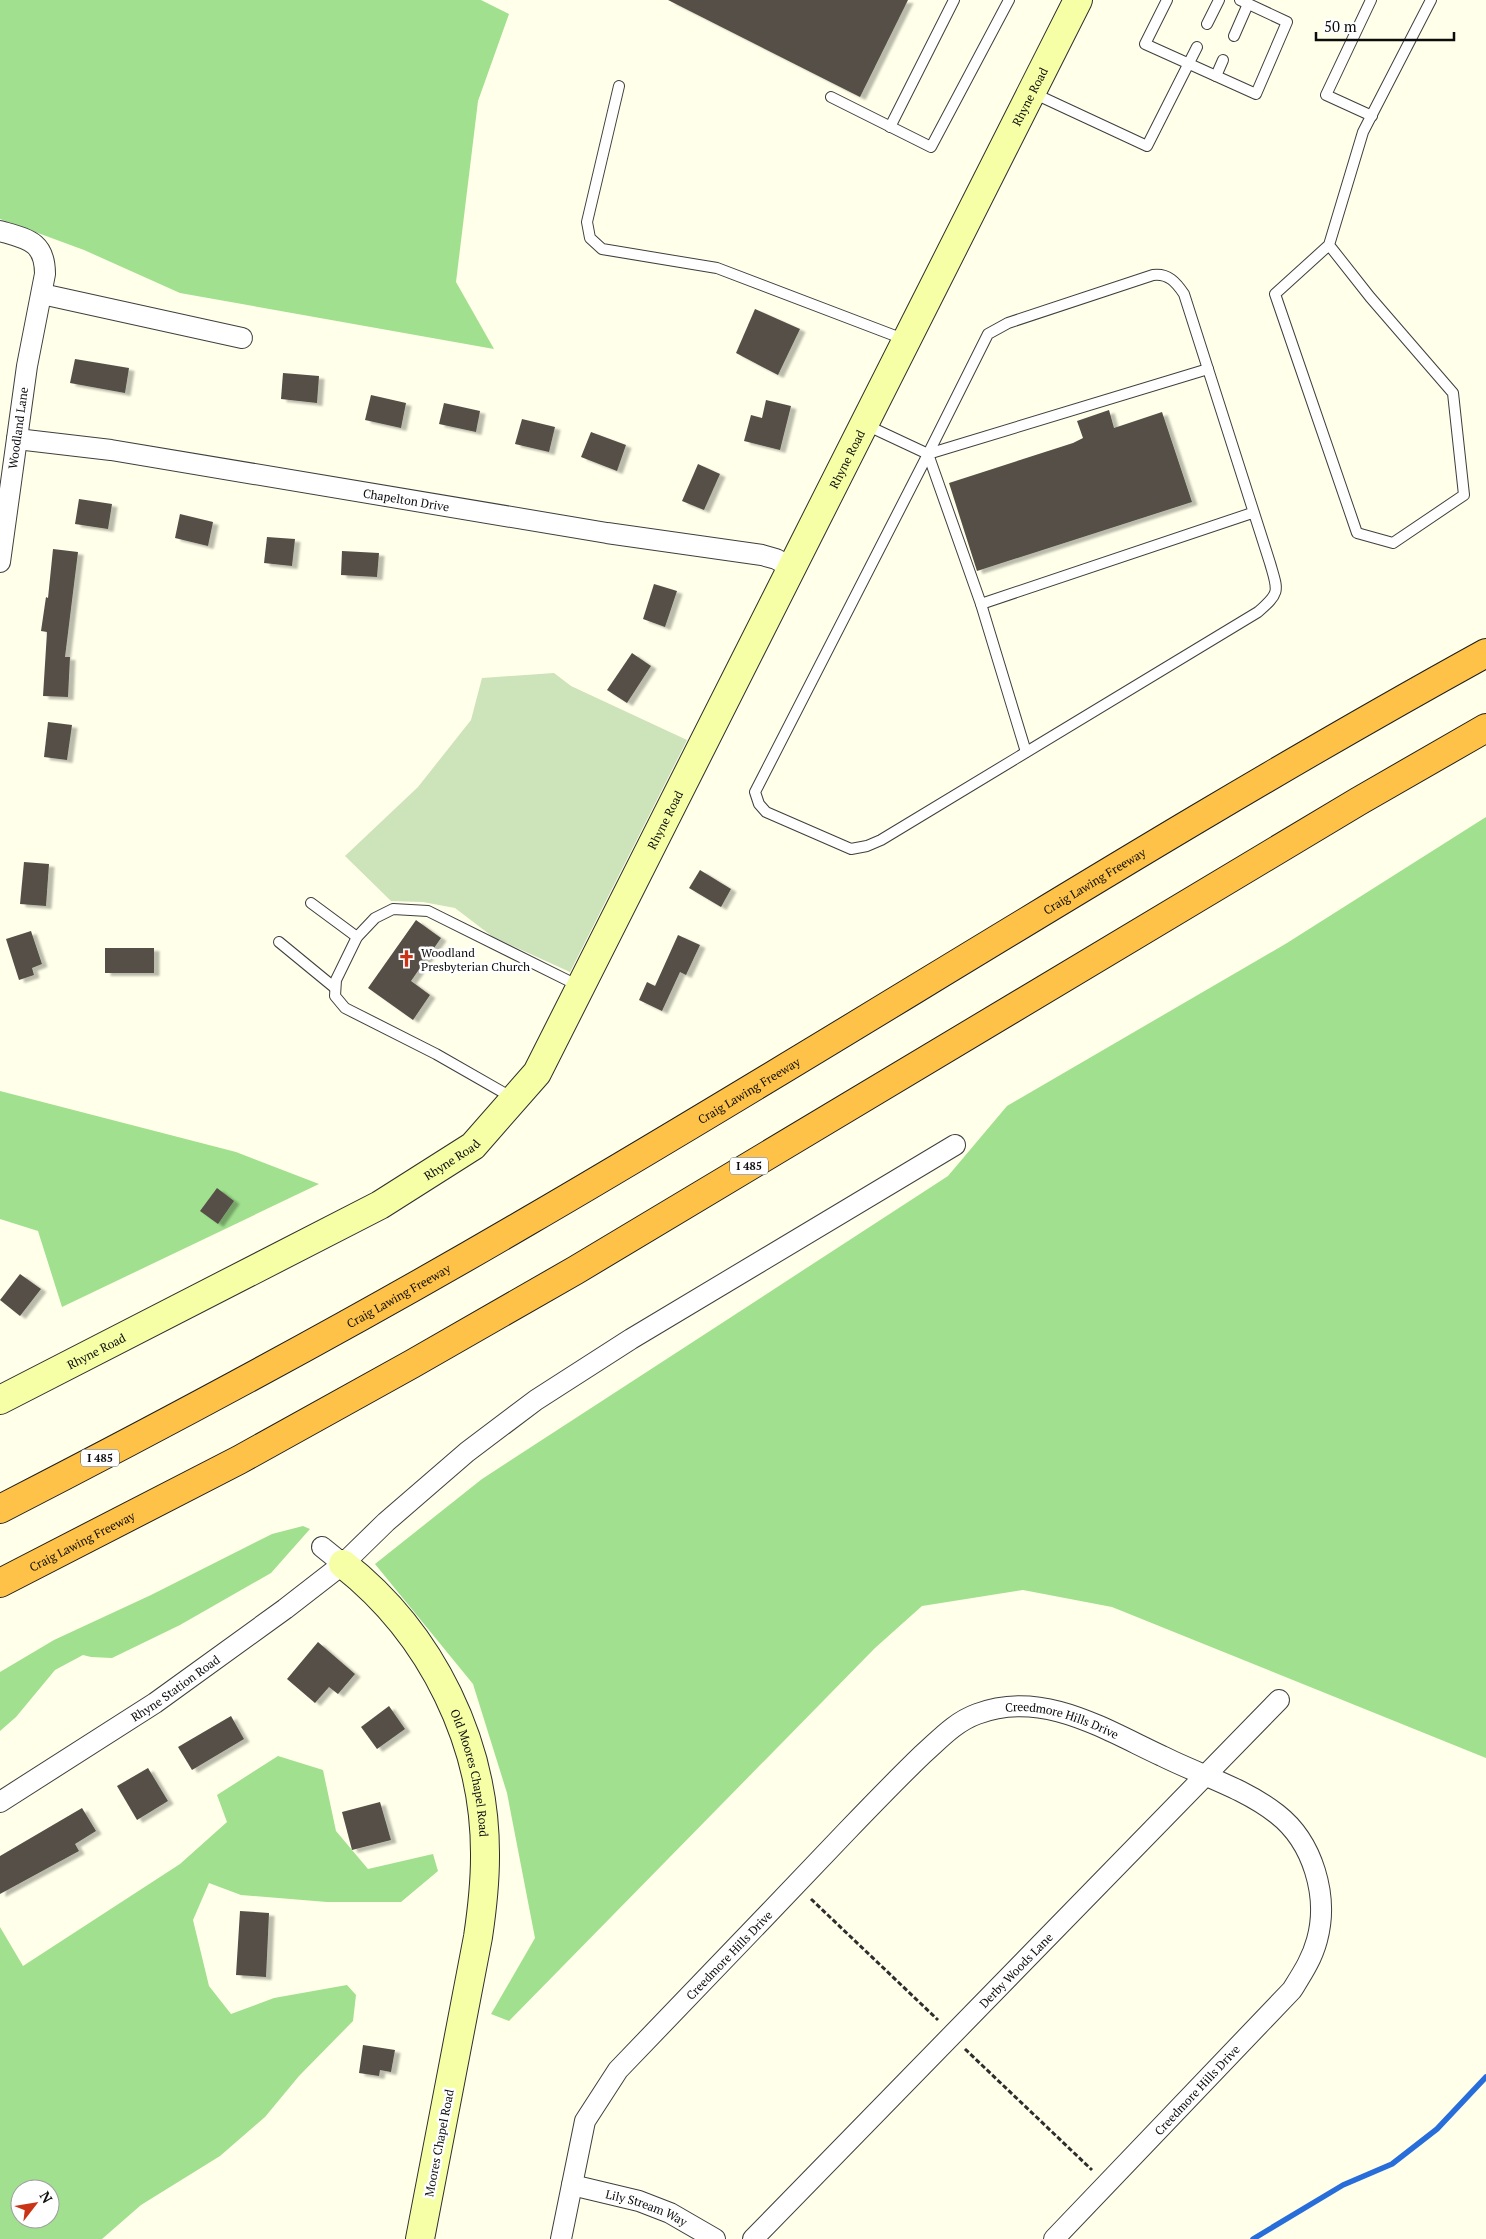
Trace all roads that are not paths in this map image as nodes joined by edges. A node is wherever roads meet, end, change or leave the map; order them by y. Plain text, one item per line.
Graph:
1 (954, 0) edge
2 (1009, 0) edge
3 (1078, 0) edge
4 (1168, 0) edge
5 (1219, 0) edge
6 (1371, 0) edge
7 (1430, 0) edge
8 (1244, 2) edge
9 (1208, 24) dead end
10 (1234, 36) dead end
11 (1197, 47) dead end
12 (1223, 60) dead end
13 (1190, 64) junction
14 (1216, 76) junction
15 (619, 86) dead end
16 (1032, 93) junction
17 (831, 97) dead end
18 (1372, 116) junction
19 (890, 126) junction
20 (0, 231) edge
21 (1329, 245) junction
22 (42, 294) junction
23 (242, 338) dead end
24 (908, 341) junction
25 (1208, 369) junction
26 (865, 425) junction
27 (17, 439) junction
28 (928, 454) junction
29 (1252, 513) junction
30 (0, 562) edge
31 (792, 568) junction
32 (980, 604) junction
33 (1486, 653) edge
34 (1486, 728) edge
35 (1026, 752) junction
36 (311, 903) dead end
37 (357, 937) junction
38 (279, 942) dead end
39 (580, 987) junction
40 (335, 988) junction
41 (514, 1098) junction
42 (955, 1145) dead end
43 (0, 1400) edge
44 (0, 1509) edge
45 (322, 1548) dead end
46 (343, 1564) junction
47 (0, 1584) edge
48 (1279, 1700) dead end
49 (1204, 1776) junction
50 (0, 1802) edge
51 (458, 2048) joint
52 (572, 2185) junction
53 (420, 2239) edge
54 (561, 2239) edge
55 (716, 2239) edge
56 (754, 2239) edge
57 (1054, 2239) edge

1 - 19 lane
2 - 19 lane
3 - 16 street, Rhyne Road
4 - 13 lane
5 - 9 lane
6 - 18 lane
7 - 18 lane
8 - 10 lane
8 - 14 lane
11 - 13 lane
12 - 14 lane
13 - 14 lane
13 - 16 lane
15 - 24 lane
16 - 24 street, Rhyne Road
17 - 19 lane
18 - 21 lane
20 - 22 street, Woodland Lane
21 - 21 lane
22 - 23 street
22 - 27 street, Woodland Lane
24 - 26 street, Rhyne Road
25 - 28 lane
25 - 28 lane
25 - 29 lane
26 - 28 lane
26 - 31 street, Rhyne Road
27 - 30 street, Woodland Lane
27 - 31 street, Chapelton Drive
28 - 32 lane
28 - 35 lane
29 - 32 lane
29 - 35 lane
31 - 39 street, Rhyne Road
32 - 35 lane
33 - 44 highway, Craig Lawing Freeway / I 485
34 - 47 highway, Craig Lawing Freeway / I 485
36 - 37 lane
37 - 39 lane
37 - 40 lane
38 - 40 lane
39 - 41 street, Rhyne Road
40 - 41 lane
41 - 43 street, Rhyne Road
42 - 46 street, Rhyne Station Road
45 - 46 street, Old Moores Chapel Road
46 - 50 street, Rhyne Station Road
46 - 51 street, Old Moores Chapel Road
48 - 49 street, Derby Woods Lane
49 - 52 street, Creedmore Hills Drive
49 - 56 street, Derby Woods Lane
49 - 57 street, Creedmore Hills Drive
51 - 53 street, Moores Chapel Road
52 - 54 street, Creedmore Hills Drive
52 - 55 street, Lily Stream Way

